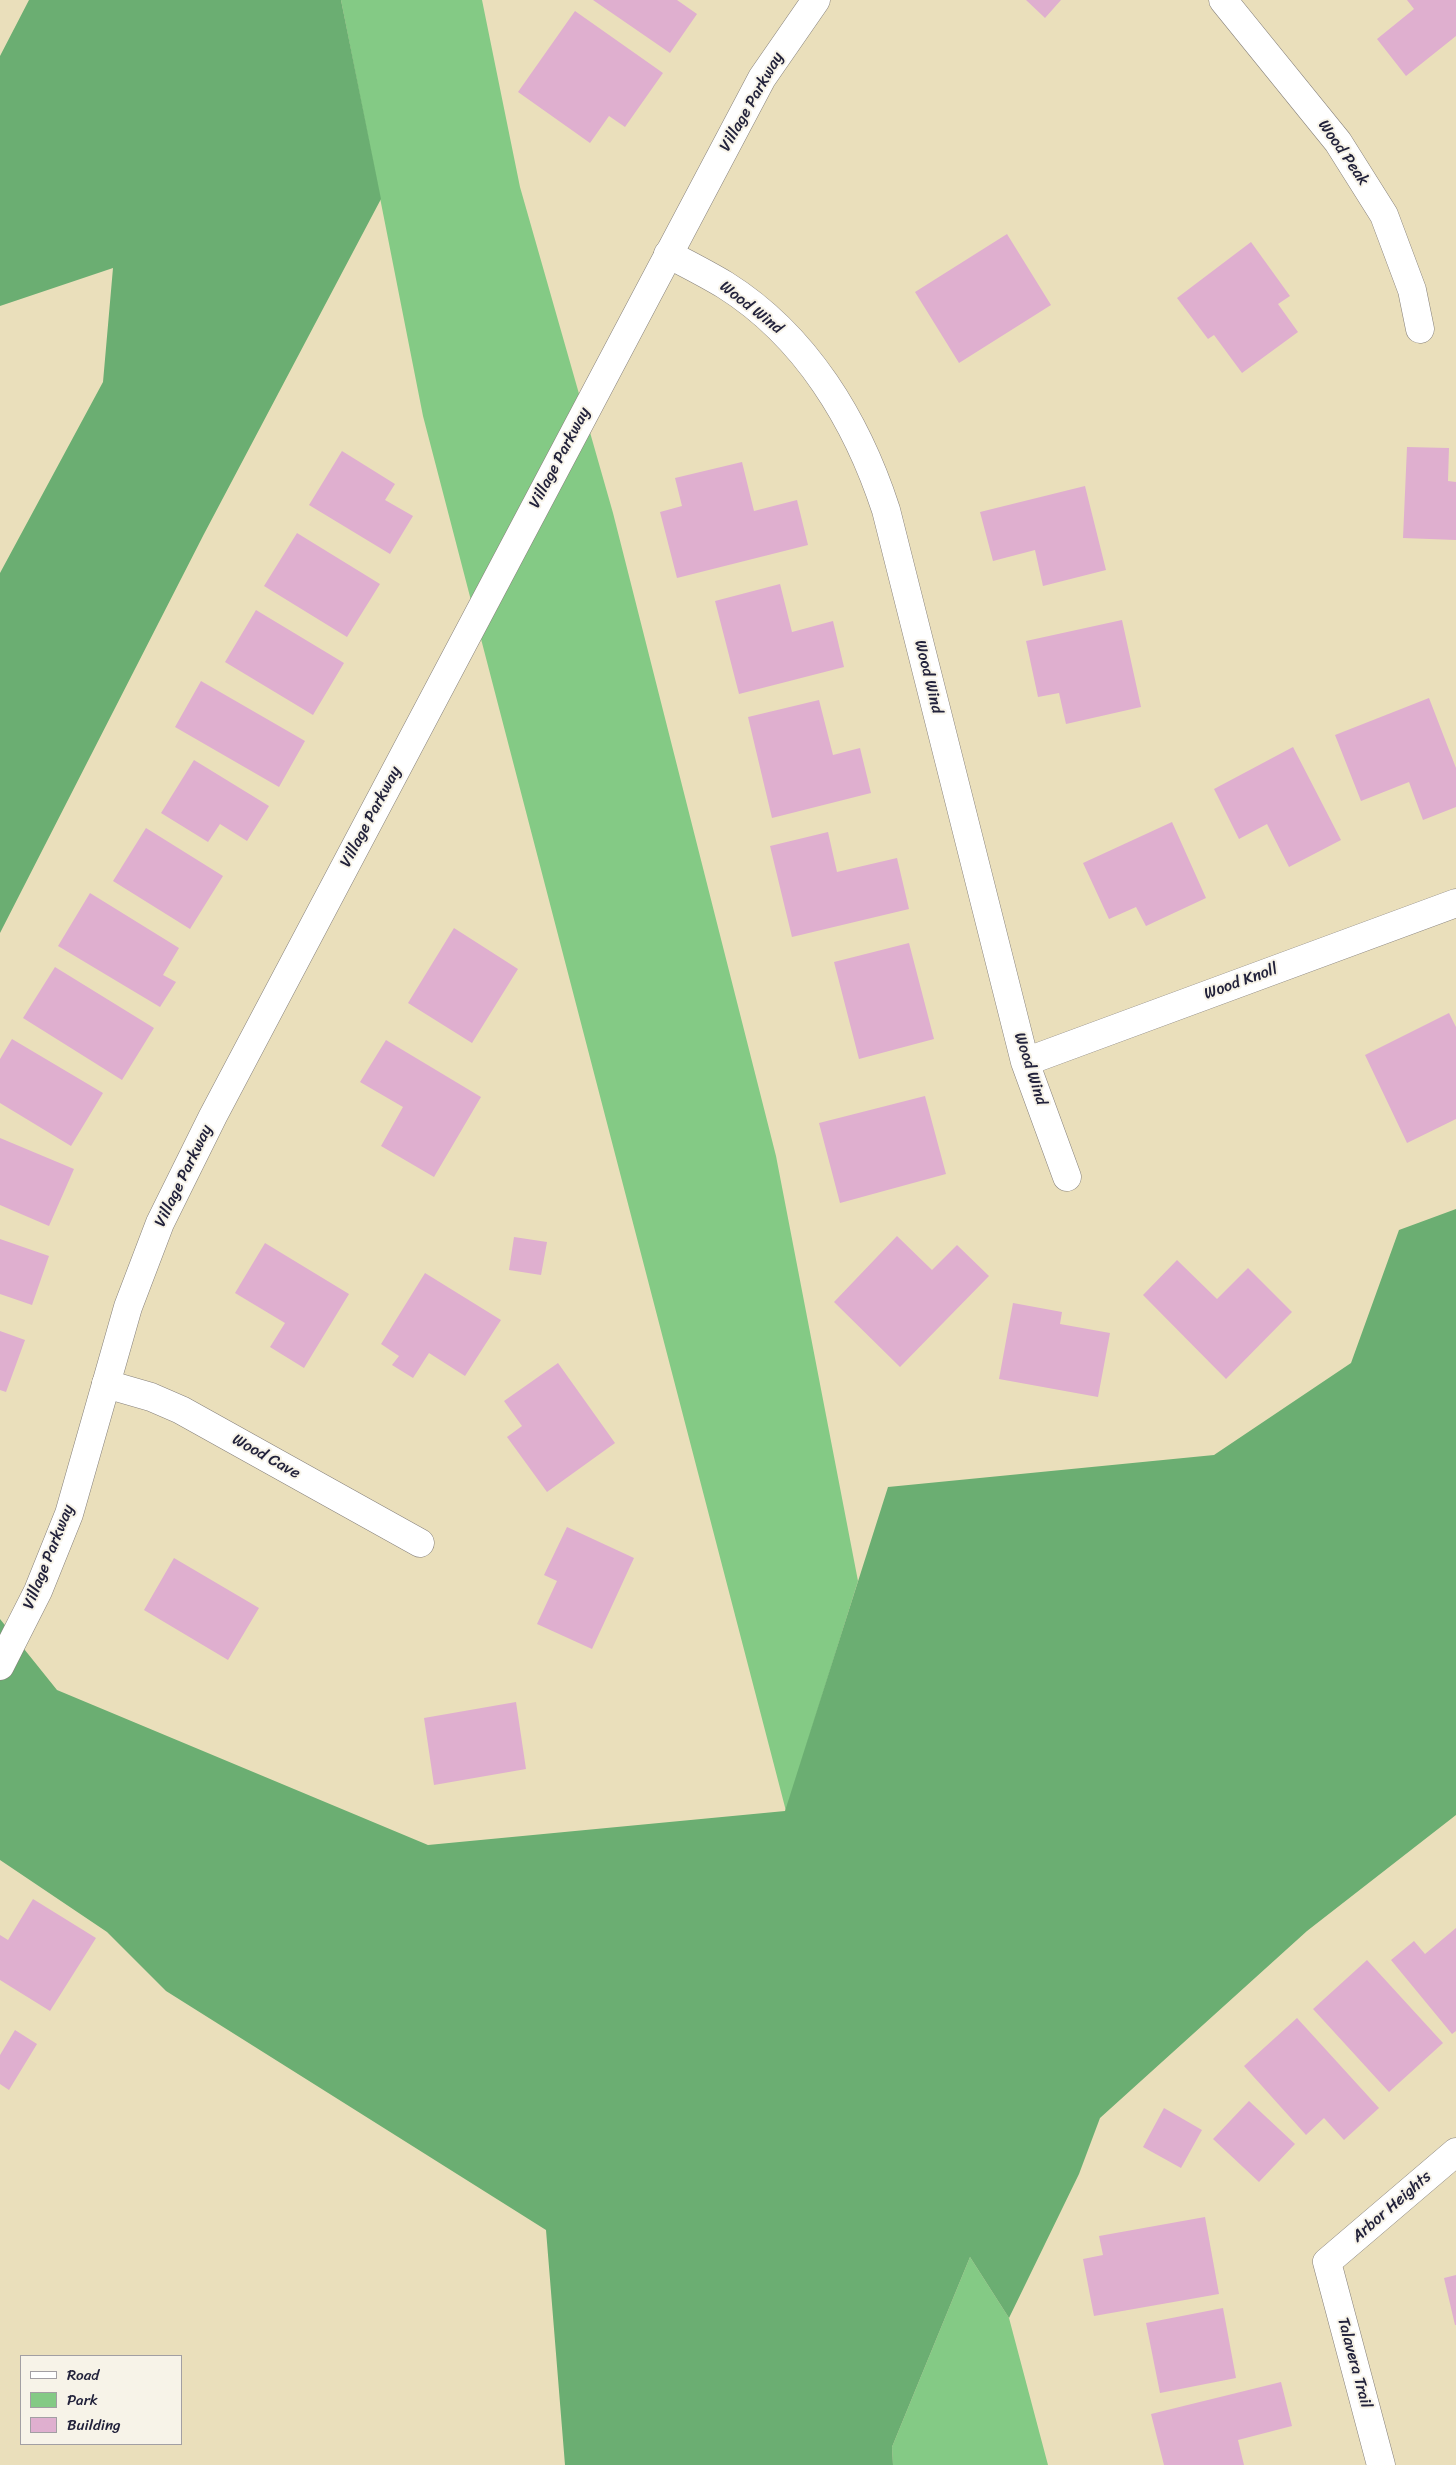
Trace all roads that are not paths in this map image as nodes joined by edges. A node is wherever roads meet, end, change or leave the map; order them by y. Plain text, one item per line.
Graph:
1 (816, 0) edge
2 (1223, 0) edge
3 (668, 254) junction
4 (1420, 329) dead end
5 (1456, 903) edge
6 (1025, 1062) junction
7 (1067, 1177) dead end
8 (106, 1384) junction
9 (420, 1543) dead end
10 (0, 1666) edge
11 (1456, 2152) edge
12 (1327, 2262) joint
13 (1381, 2465) edge

1 - 3 street, Village Parkway
2 - 4 street, Wood Peak
3 - 6 street, Wood Wind
3 - 8 street, Village Parkway
5 - 6 street, Wood Knoll
6 - 7 street, Wood Wind
8 - 9 street, Wood Cave
8 - 10 street, Village Parkway
11 - 12 street, Arbor Heights
12 - 13 street, Talavera Trail

